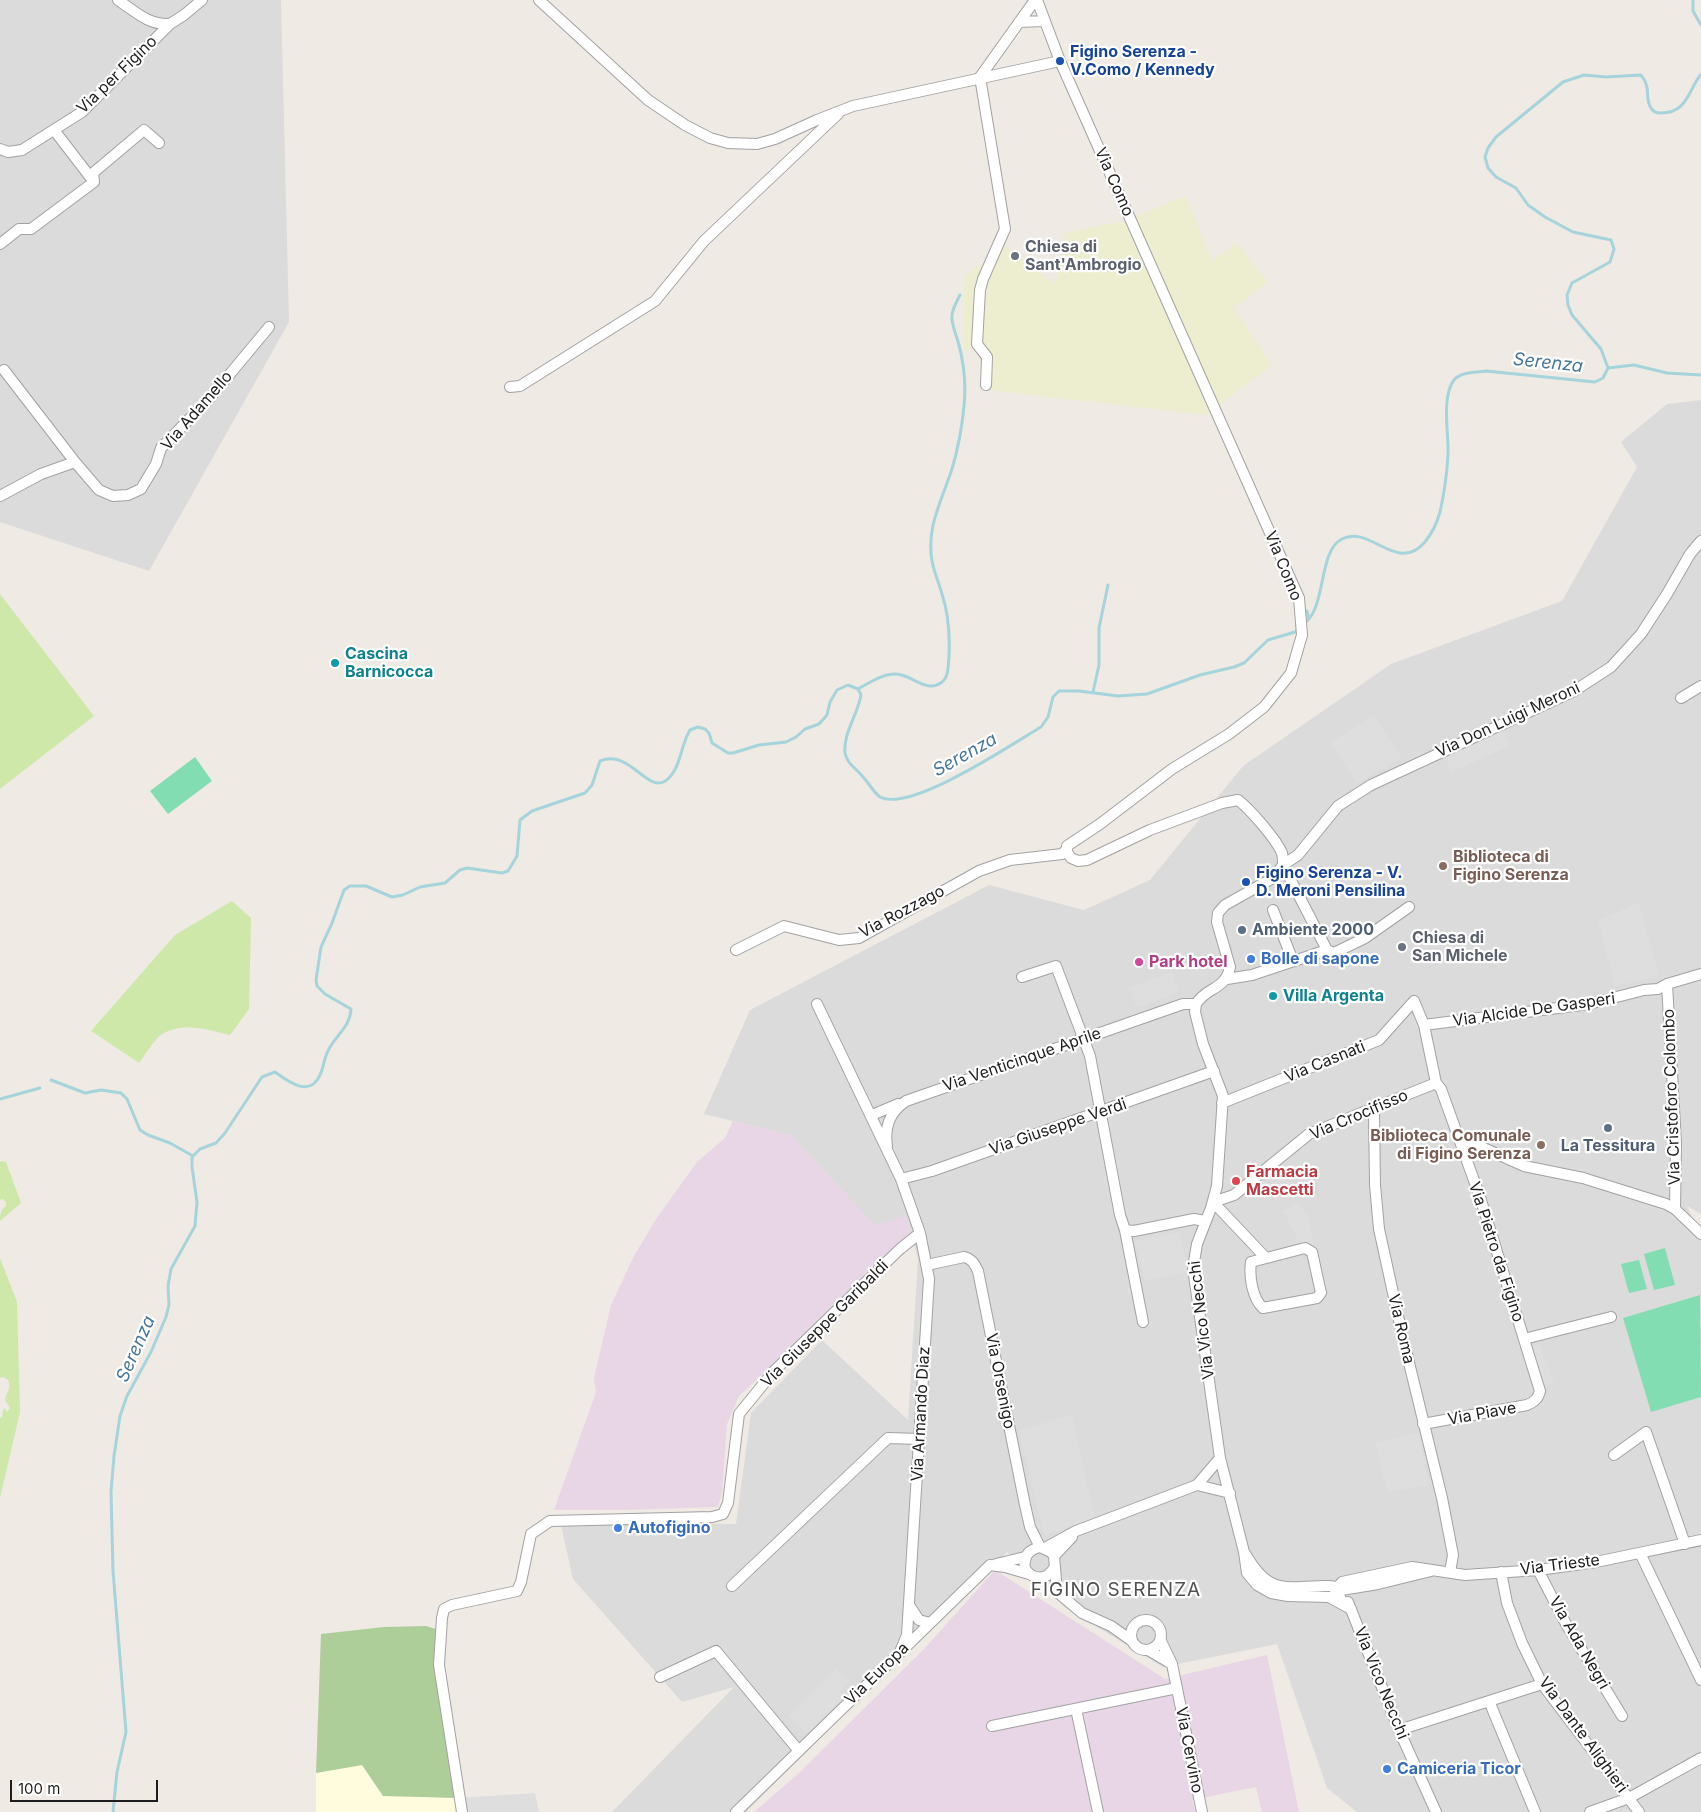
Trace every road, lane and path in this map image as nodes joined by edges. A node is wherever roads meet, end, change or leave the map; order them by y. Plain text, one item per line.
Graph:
1 (118, 0) edge
2 (202, 0) edge
3 (539, 0) edge
4 (1036, 0) edge
5 (1045, 21) junction
6 (1019, 22) junction
7 (170, 24) junction
8 (1060, 61) junction
9 (980, 77) junction
10 (842, 110) junction
11 (54, 130) junction
12 (159, 143) dead end
13 (0, 149) edge
14 (94, 182) junction
15 (0, 244) edge
16 (268, 327) dead end
17 (4, 370) dead end
18 (986, 385) dead end
19 (510, 387) dead end
20 (75, 462) junction
21 (0, 496) edge
22 (1701, 541) edge
23 (1701, 686) edge
24 (1681, 698) dead end
25 (1067, 849) junction
26 (1283, 865) junction
27 (1409, 907) dead end
28 (1273, 910) dead end
29 (736, 950) dead end
30 (1327, 950) junction
31 (1293, 961) junction
32 (1701, 974) edge
33 (1022, 977) dead end
34 (1227, 979) junction
35 (1667, 984) junction
36 (817, 1004) dead end
37 (1196, 1004) junction
38 (1424, 1026) junction
39 (1084, 1038) junction
40 (1214, 1071) junction
41 (1436, 1083) junction
42 (906, 1101) junction
43 (1222, 1103) junction
44 (1377, 1107) junction
45 (1101, 1112) junction
46 (872, 1115) junction
47 (1459, 1137) junction
48 (888, 1153) junction
49 (901, 1178) junction
50 (1213, 1202) junction
51 (1675, 1209) junction
52 (1205, 1221) junction
53 (1125, 1230) junction
54 (920, 1233) junction
55 (1701, 1234) edge
56 (1266, 1258) junction
57 (927, 1266) junction
58 (1612, 1317) dead end
59 (1143, 1322) dead end
60 (1524, 1339) junction
61 (1423, 1424) junction
62 (919, 1439) junction
63 (1614, 1455) dead end
64 (1220, 1458) junction
65 (1197, 1485) junction
66 (1230, 1493) junction
67 (1030, 1527) junction
68 (1076, 1531) junction
69 (1701, 1540) edge
70 (1685, 1544) junction
71 (1042, 1548) junction
72 (1244, 1552) junction
73 (1640, 1553) junction
74 (1026, 1555) junction
75 (1054, 1556) junction
76 (990, 1565) junction
77 (1054, 1568) junction
78 (1538, 1570) junction
79 (1442, 1571) junction
80 (1501, 1572) junction
81 (1029, 1574) junction
82 (1040, 1578) junction
83 (732, 1586) dead end
84 (1339, 1589) junction
85 (1057, 1592) junction
86 (1301, 1596) junction
87 (909, 1605) junction
88 (1347, 1606) junction
89 (930, 1623) junction
90 (1136, 1624) junction
91 (1110, 1626) junction
92 (1132, 1640) junction
93 (1161, 1640) junction
94 (1148, 1650) junction
95 (900, 1652) junction
96 (1172, 1664) junction
97 (660, 1677) dead end
98 (1701, 1680) edge
99 (1542, 1684) junction
100 (1177, 1688) junction
101 (1489, 1702) junction
102 (1076, 1709) junction
103 (1622, 1716) dead end
104 (992, 1726) dead end
105 (1399, 1730) junction
106 (799, 1751) junction
107 (1701, 1758) edge
108 (1629, 1798) junction
109 (462, 1812) edge
110 (736, 1812) edge
111 (1098, 1812) edge
112 (1202, 1812) edge
113 (1436, 1812) edge
114 (1535, 1812) edge
115 (1590, 1812) edge
116 (1639, 1812) edge

1 - 7 street
2 - 7 street, Via per Figino
3 - 10 street
4 - 5 street, Via Como
4 - 6 street
5 - 6 street
5 - 8 street, Via Como
6 - 9 street
7 - 11 street, Via per Figino
8 - 9 street
8 - 25 street, Via Como
9 - 10 street
9 - 18 street
10 - 19 street
11 - 13 street, Via per Figino
11 - 14 street
12 - 14 street
14 - 15 street
16 - 20 street, Via Adamello
17 - 20 street, Via Adamello
20 - 21 street
22 - 26 street, Via Don Luigi Meroni
23 - 24 street
25 - 26 street
25 - 29 street, Via Rozzago
26 - 30 street
26 - 34 street, Via Don Luigi Meroni
27 - 30 street
28 - 31 street
30 - 31 street
31 - 34 street
32 - 35 street, Via Alcide De Gasperi
33 - 39 street
34 - 37 street
35 - 38 street, Via Alcide De Gasperi
35 - 51 street, Via Cristoforo Colombo
36 - 46 street, Via Armando Diaz
37 - 39 street, Via Venticinque Aprile
37 - 40 street, Via Vico Necchi
38 - 41 street
38 - 43 street, Via Casnati
39 - 42 street, Via Venticinque Aprile
39 - 45 street
40 - 43 street, Via Vico Necchi
40 - 45 street, Via Giuseppe Verdi
41 - 44 street, Via Crocifisso
41 - 47 street, Via Pietro da Figino
42 - 46 street
42 - 48 street, Via Venticinque Aprile
43 - 50 street, Via Vico Necchi
44 - 50 street, Via Crocifisso
44 - 61 street, Via Roma
45 - 49 street, Via Giuseppe Verdi
45 - 53 street
46 - 48 street, Via Armando Diaz
47 - 51 street
47 - 60 street, Via Pietro da Figino
48 - 49 street, Via Armando Diaz
49 - 54 street, Via Armando Diaz
50 - 52 street, Via Vico Necchi
50 - 56 street
51 - 55 street
52 - 53 street
52 - 64 street, Via Vico Necchi
53 - 59 street
54 - 57 street, Via Armando Diaz
54 - 109 street, Via Giuseppe Garibaldi
56 - 56 street
57 - 62 street, Via Armando Diaz
57 - 67 street, Via Orsenigo
58 - 60 street
60 - 61 street, Via Piave
61 - 79 street, Via Roma
62 - 83 street
62 - 87 street, Via Armando Diaz
63 - 70 street
64 - 65 street
64 - 66 street, Via Vico Necchi
65 - 66 street
65 - 68 street
66 - 72 street, Via Vico Necchi
67 - 71 street, Via Orsenigo
67 - 74 street
68 - 71 street
68 - 75 street
69 - 70 street, Via Trieste
70 - 73 street, Via Trieste
71 - 74 street
71 - 75 street
72 - 84 street, Via Vico Necchi
72 - 86 street, Via Vico Necchi
73 - 78 street, Via Trieste
73 - 98 street
74 - 76 street
74 - 81 street
75 - 77 street
76 - 81 street
76 - 89 street, Via Europa
77 - 82 street
77 - 85 street
78 - 80 street, Via Trieste
78 - 103 street, Via Ada Negri
79 - 80 street, Via Trieste
79 - 84 street, Via Trieste
80 - 99 street, Via Dante Alighieri
81 - 82 street
82 - 85 street, Via Cervino
84 - 86 street, Via Vico Necchi
84 - 88 street, Via Vico Necchi
85 - 91 street, Via Cervino
86 - 88 street, Via Vico Necchi
87 - 89 street
87 - 95 street, Via Armando Diaz
88 - 105 street, Via Vico Necchi
89 - 95 street, Via Europa
90 - 91 street, Via Cervino
90 - 92 street
90 - 93 street, Via Cervino
91 - 92 street, Via Cervino
92 - 94 street, Via Cervino
93 - 94 street
93 - 96 street, Via Cervino
94 - 96 street, Via Cervino
95 - 106 street, Via Europa
96 - 100 street, Via Cervino
97 - 106 street
99 - 101 street
99 - 108 street, Via Dante Alighieri
100 - 102 street, Via Cervino
100 - 112 street, Via Cervino
101 - 105 street
101 - 114 street
102 - 104 street, Via Cervino
102 - 111 street
105 - 113 street, Via Vico Necchi
106 - 110 street, Via Europa
107 - 108 street
108 - 115 street
108 - 116 street, Via Dante Alighieri

